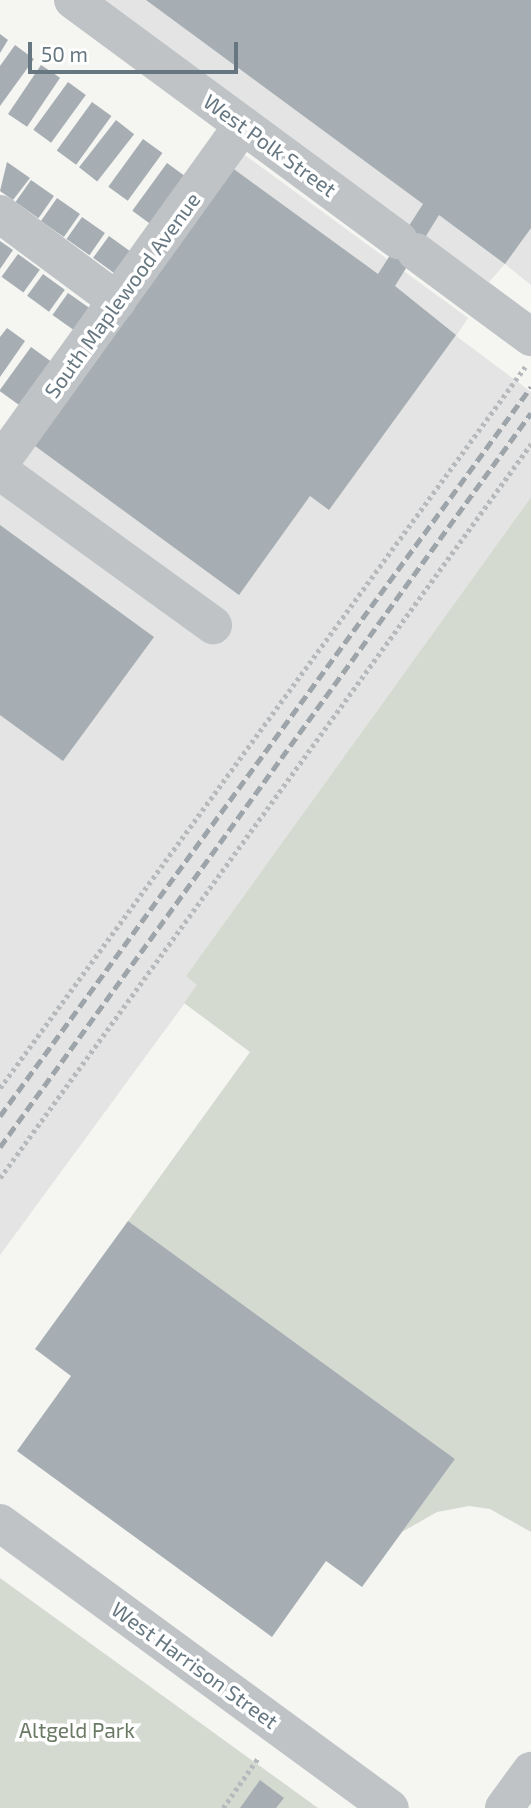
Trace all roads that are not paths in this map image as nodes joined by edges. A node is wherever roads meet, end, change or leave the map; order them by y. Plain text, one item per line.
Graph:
1 (73, 0) edge
2 (243, 125) junction
3 (0, 214) edge
4 (117, 301) junction
5 (531, 337) edge
6 (0, 463) edge
7 (0, 471) edge
8 (213, 625) dead end
9 (0, 1522) edge
10 (531, 1771) edge
11 (390, 1808) edge
12 (504, 1808) edge

1 - 2 street, West Polk Street
2 - 4 street, South Maplewood Avenue
2 - 5 street, West Polk Street
3 - 4 street
4 - 6 street, South Maplewood Avenue
7 - 8 street
9 - 11 street, West Harrison Street
10 - 12 street

